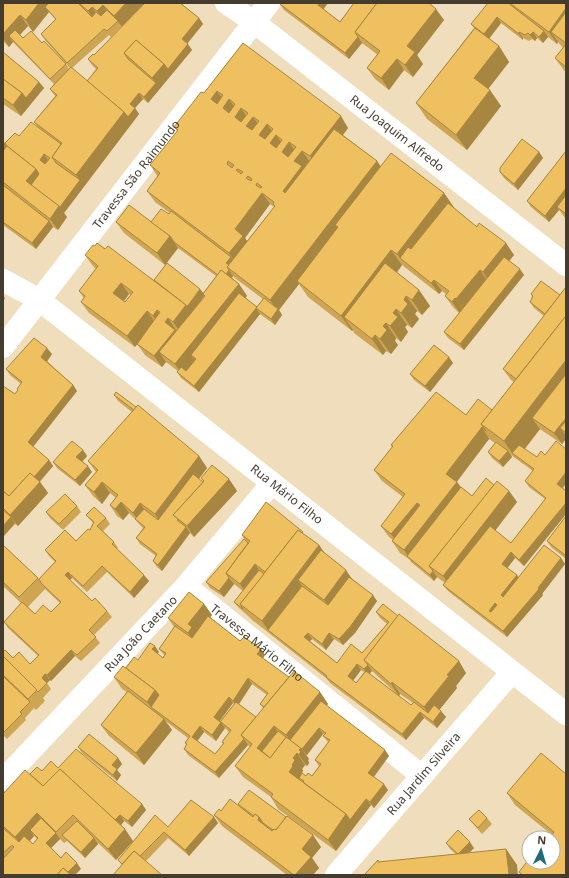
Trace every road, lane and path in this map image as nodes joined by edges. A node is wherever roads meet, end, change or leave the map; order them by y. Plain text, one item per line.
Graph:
1 (226, 3) edge
2 (269, 3) edge
3 (254, 22) junction
4 (566, 265) edge
5 (3, 280) edge
6 (38, 299) junction
7 (3, 347) edge
8 (272, 483) junction
9 (186, 586) junction
10 (512, 672) junction
11 (566, 714) edge
12 (422, 776) junction
13 (3, 780) edge
14 (336, 875) edge

1 - 3 street, Rua Joaquim Alfredo
2 - 3 street, Travessa São Raimundo
3 - 4 street, Rua Joaquim Alfredo
3 - 6 street, Travessa São Raimundo
5 - 6 street, Rua Mário Filho
6 - 7 street, Travessa São Raimundo
6 - 8 street, Rua Mário Filho
8 - 9 street, Rua João Caetano
8 - 10 street, Rua Mário Filho
9 - 12 street, Travessa Mário Filho
9 - 13 street, Rua João Caetano
10 - 11 street, Rua Mário Filho
10 - 12 street, Rua Jardim Silveira
12 - 14 street, Rua Jardim Silveira

